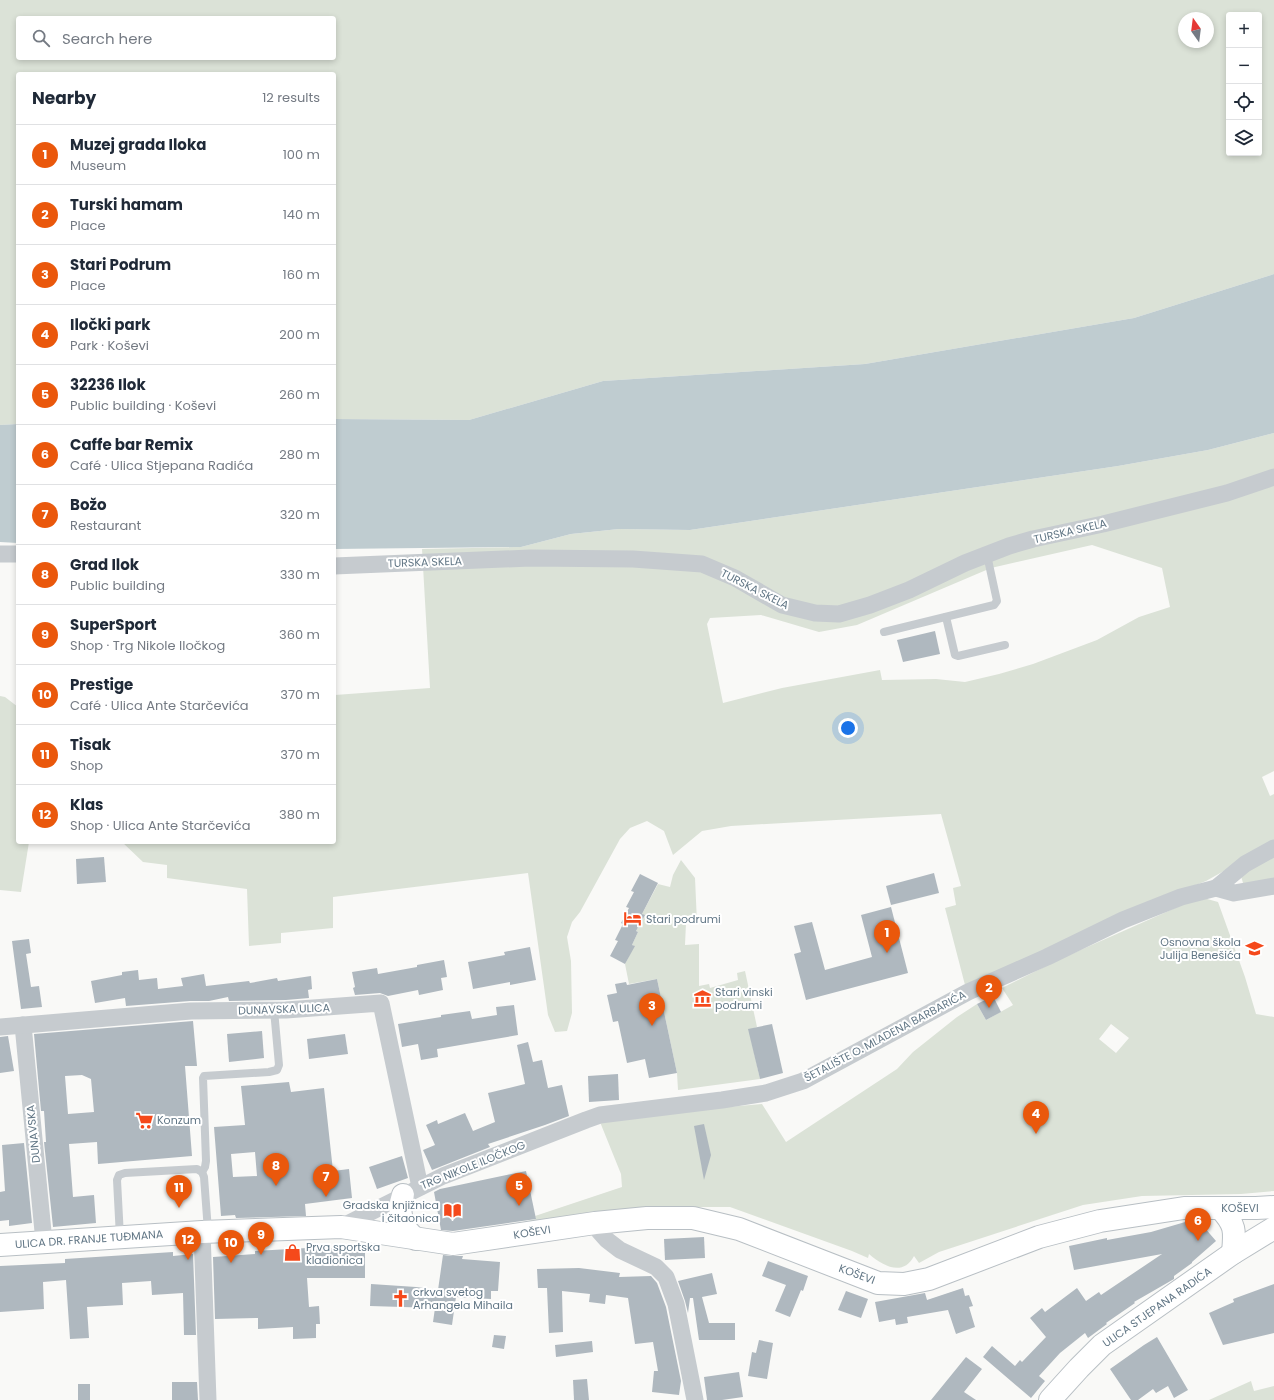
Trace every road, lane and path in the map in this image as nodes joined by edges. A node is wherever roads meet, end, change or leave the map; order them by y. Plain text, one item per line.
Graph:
1 (1274, 477) edge
2 (0, 554) edge
3 (16, 554) edge
4 (987, 555) junction
5 (336, 566) edge
6 (946, 617) junction
7 (884, 632) dead end
8 (1005, 645) dead end
9 (1274, 848) edge
10 (1274, 886) edge
11 (1216, 888) junction
12 (274, 1010) junction
13 (23, 1026) junction
14 (0, 1028) edge
15 (586, 1120) joint
16 (202, 1172) junction
17 (412, 1191) junction
18 (1274, 1207) edge
19 (1220, 1208) junction
20 (595, 1223) junction
21 (341, 1227) junction
22 (1274, 1228) edge
23 (205, 1232) junction
24 (120, 1237) junction
25 (416, 1239) junction
26 (44, 1242) junction
27 (439, 1243) joint
28 (0, 1245) edge
29 (1233, 1253) junction
30 (208, 1400) edge
31 (695, 1400) edge
32 (1050, 1400) edge

1 - 4 street, TURSKA SKELA
2 - 3 street
4 - 5 street, TURSKA SKELA
4 - 6 lane
6 - 7 lane
6 - 8 lane
9 - 11 street
10 - 11 street
11 - 15 street, ŠETALIŠTE O. MLADENA BARBARIĆA
12 - 13 street, DUNAVSKA ULICA
12 - 16 lane
12 - 17 street, DUNAVSKA ULICA
13 - 14 street, DUNAVSKA ULICA
13 - 26 street, DUNAVSKA
15 - 17 street, TRG NIKOLE ILOČKOG
16 - 23 lane
16 - 24 lane
17 - 21 street, TRG NIKOLE ILOČKOG
17 - 25 main road
18 - 19 main road, KOŠEVI
19 - 20 main road, KOŠEVI
19 - 29 main road
20 - 27 main road, KOŠEVI
20 - 31 street
21 - 23 main road, TRG NIKOLE ILOČKOG
21 - 25 main road, TRG NIKOLE ILOČKOG
22 - 29 main road, ULICA STJEPANA RADIĆA
23 - 24 main road, ULICA DR. FRANJE TUĐMANA
23 - 30 street
24 - 26 main road, ULICA DR. FRANJE TUĐMANA
25 - 27 main road, TRG NIKOLE ILOČKOG
26 - 28 main road, ULICA DR. FRANJE TUĐMANA
29 - 32 main road, ULICA STJEPANA RADIĆA

